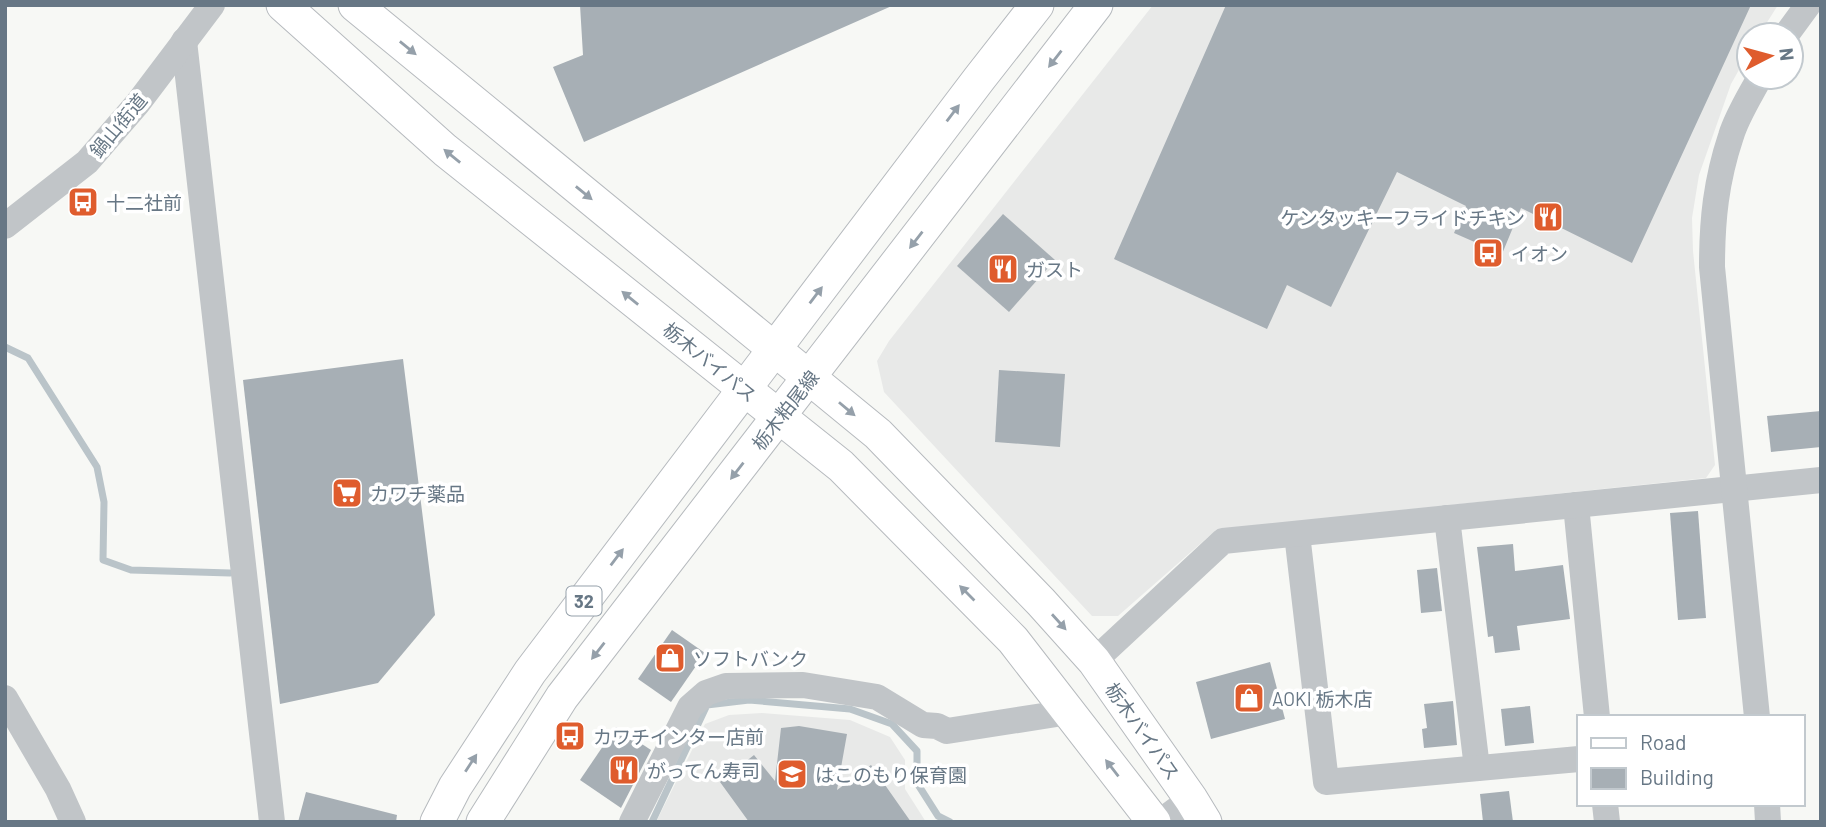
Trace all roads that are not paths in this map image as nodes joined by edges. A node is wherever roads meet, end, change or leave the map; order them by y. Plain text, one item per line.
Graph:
1 (212, 5) edge
2 (283, 5) edge
3 (355, 5) edge
4 (1037, 5) edge
5 (1096, 5) edge
6 (1808, 5) edge
7 (1796, 21) edge
8 (184, 41) junction
9 (1753, 91) edge
10 (5, 226) edge
11 (775, 349) junction
12 (810, 378) junction
13 (745, 390) junction
14 (779, 417) junction
15 (1821, 480) edge
16 (1734, 488) junction
17 (1576, 505) junction
18 (1447, 518) junction
19 (1297, 534) junction
20 (1094, 661) junction
21 (5, 698) edge
22 (1069, 712) junction
23 (1597, 715) edge
24 (1758, 715) edge
25 (1577, 759) edge
26 (1477, 768) junction
27 (1198, 810) edge
28 (73, 822) edge
29 (272, 822) edge
30 (437, 822) edge
31 (483, 822) edge
32 (632, 822) edge
33 (1154, 822) edge
34 (1160, 822) edge

1 - 8 street, 鍋山街道
13 -> 2 main road, 栃木バイパス
3 -> 11 main road, 栃木バイパス
11 -> 4 main road, 32
5 -> 12 main road, 栃木粕尾線 / 32
6 - 7 street
8 - 10 street, 鍋山街道
8 - 29 street
9 - 16 street
11 - 12 main road, 栃木バイパス
11 - 13 main road, 32
12 - 14 main road, 栃木粕尾線 / 32
12 -> 20 main road, 栃木バイパス
13 - 14 main road, 栃木バイパス
30 -> 13 main road, 32
22 -> 14 main road, 栃木バイパス
14 -> 31 main road, 栃木粕尾線 / 32
15 - 16 street
16 - 17 street
16 - 24 street
17 - 18 street
17 - 23 street
18 - 19 street
18 - 26 street
19 - 20 street
19 - 26 street
20 - 27 main road, 栃木バイパス
21 - 28 street
22 - 32 street
33 -> 22 main road, 栃木バイパス
25 - 26 street
27 - 34 street

